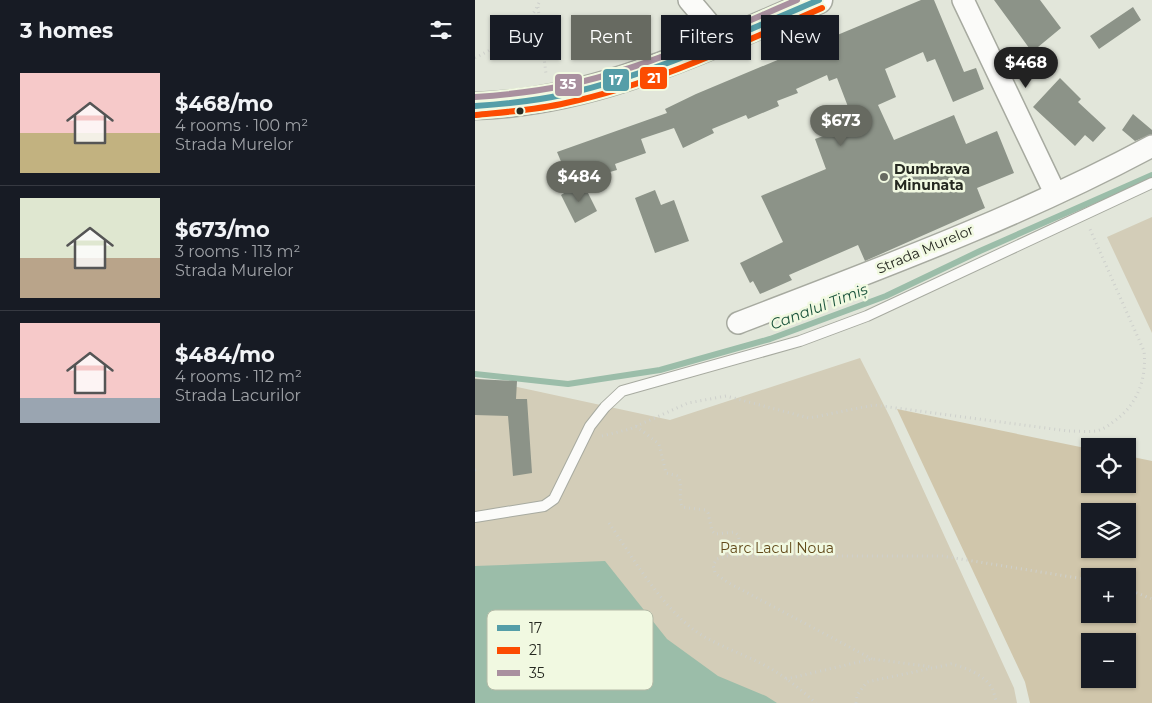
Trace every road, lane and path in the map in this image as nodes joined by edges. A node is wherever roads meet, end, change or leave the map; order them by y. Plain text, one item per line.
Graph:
1 (540, 0) edge
2 (689, 0) edge
3 (819, 0) edge
4 (963, 0) edge
5 (538, 6) junction
6 (702, 15) edge
7 (751, 28) edge
8 (475, 58) edge
9 (673, 60) edge
10 (545, 74) dead end
11 (475, 106) edge
12 (1152, 146) edge
13 (1152, 183) edge
14 (1055, 194) junction
15 (1083, 215) junction
16 (738, 323) dead end
17 (636, 426) junction
18 (582, 441) junction
19 (475, 517) edge
20 (609, 523) dead end
21 (743, 556) junction
22 (1081, 579) edge
23 (1136, 593) edge
24 (1152, 599) edge
25 (871, 659) junction
26 (936, 667) junction
27 (786, 679) junction
28 (817, 703) edge
29 (856, 703) edge
30 (997, 703) edge

1 - 5 path
2 - 6 street
3 - 7 street
4 - 14 street
5 - 8 path
5 - 10 path
9 - 11 street
12 - 14 street, Strada Murelor
13 - 15 lane
14 - 16 street, Strada Murelor
15 - 17 path
15 - 18 lane
17 - 18 path
17 - 21 path
18 - 19 lane
20 - 27 path
21 - 22 path
21 - 25 path
23 - 24 path
25 - 26 path
25 - 27 path
26 - 29 path
26 - 30 path
27 - 28 path

